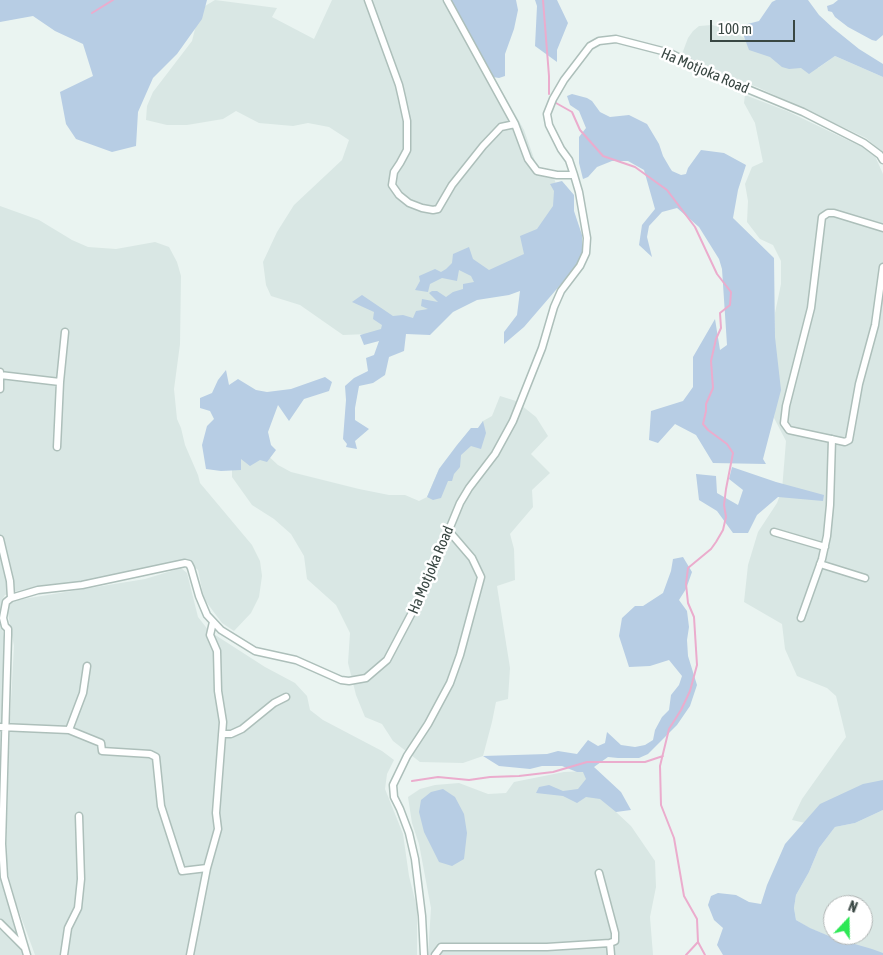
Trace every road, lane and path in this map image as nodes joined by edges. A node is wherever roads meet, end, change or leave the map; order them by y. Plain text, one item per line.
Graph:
1 (368, 0) edge
2 (447, 0) edge
3 (515, 124) junction
4 (883, 160) edge
5 (574, 175) junction
6 (883, 228) edge
7 (883, 267) edge
8 (65, 332) dead end
9 (0, 374) edge
10 (60, 382) junction
11 (0, 390) edge
12 (832, 439) junction
13 (56, 447) dead end
14 (448, 530) junction
15 (774, 532) dead end
16 (0, 539) edge
17 (825, 547) junction
18 (820, 564) junction
19 (865, 578) dead end
20 (11, 598) junction
21 (801, 618) dead end
22 (213, 622) junction
23 (2, 626) edge
24 (88, 666) dead end
25 (286, 697) dead end
26 (3, 727) edge
27 (68, 730) junction
28 (222, 734) junction
29 (79, 816) dead end
30 (1, 844) edge
31 (208, 868) junction
32 (599, 873) dead end
33 (0, 923) edge
34 (610, 943) junction
35 (26, 952) edge
36 (64, 955) edge
37 (190, 955) edge
38 (424, 955) edge
39 (435, 955) edge
40 (611, 955) edge

1 - 3 street
2 - 3 street
3 - 5 street
4 - 5 street, Ha Motjoka Road
5 - 14 street, Ha Motjoka Road
6 - 12 street
7 - 12 street
8 - 10 street
9 - 10 street
9 - 11 street
10 - 13 street
12 - 17 street
14 - 22 street, Ha Motjoka Road
14 - 38 street
15 - 17 street
16 - 20 street
17 - 18 street
18 - 19 street
18 - 21 street
20 - 22 street, Ha Motjoka Road
20 - 23 street
22 - 28 street
23 - 26 street
24 - 27 street
25 - 28 street
26 - 27 street
26 - 30 street
27 - 31 street
28 - 31 street
29 - 36 street
30 - 35 street
31 - 37 street
32 - 34 street
33 - 35 street
34 - 39 street
34 - 40 street

